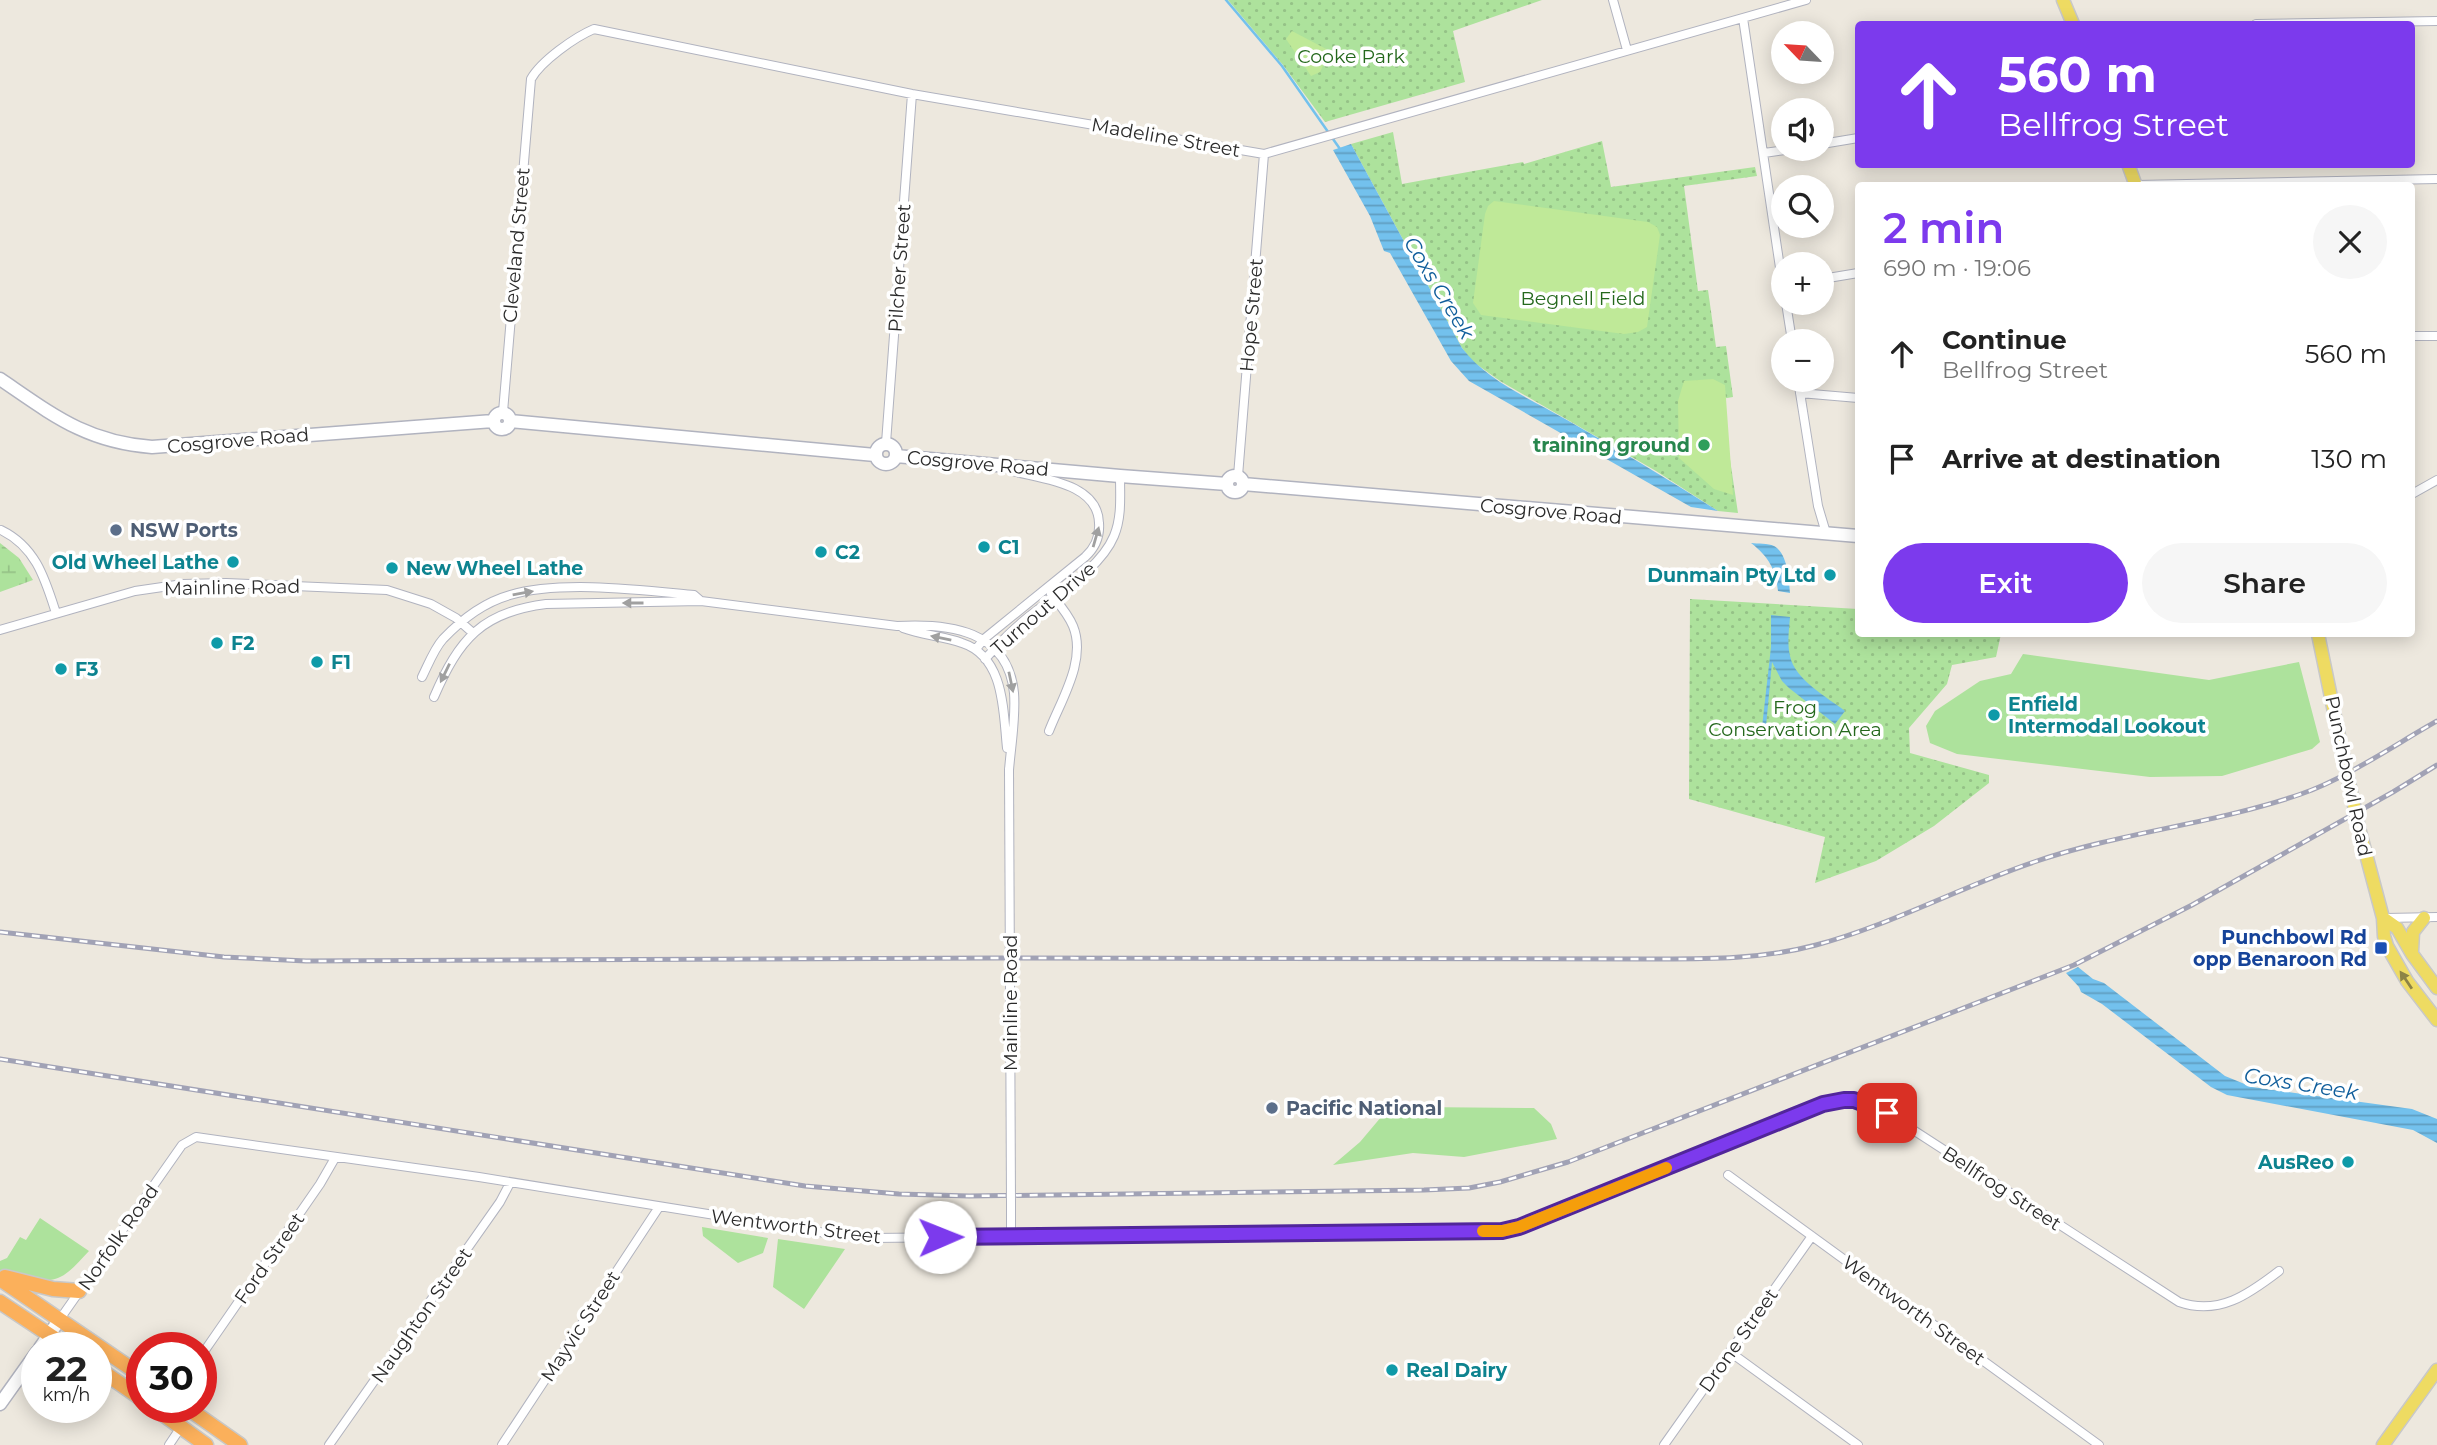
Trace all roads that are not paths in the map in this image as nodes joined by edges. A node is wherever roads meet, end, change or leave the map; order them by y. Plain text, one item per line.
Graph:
1 (1613, 0) edge
2 (1805, 0) edge
3 (2063, 0) edge
4 (1743, 18) junction
5 (2072, 21) edge
6 (2415, 22) edge
7 (2437, 22) edge
8 (1626, 50) junction
9 (531, 79) joint
10 (912, 93) junction
11 (1855, 138) edge
12 (1834, 142) edge
13 (1771, 152) edge
14 (1764, 153) junction
15 (1264, 154) junction
16 (2437, 179) edge
17 (2286, 182) edge
18 (1778, 252) edge
19 (1855, 274) edge
20 (1834, 277) edge
21 (2415, 336) edge
22 (2437, 336) edge
23 (0, 379) edge
24 (1800, 393) joint
25 (1855, 398) edge
26 (502, 418) junction
27 (886, 443) junction
28 (875, 455) junction
29 (896, 456) junction
30 (994, 465) junction
31 (1120, 476) junction
32 (2437, 480) edge
33 (1236, 481) junction
34 (2415, 492) edge
35 (1, 530) edge
36 (1826, 533) junction
37 (1855, 536) edge
38 (1047, 589) junction
39 (1054, 597) junction
40 (701, 601) junction
41 (55, 614) junction
42 (462, 622) junction
43 (897, 625) junction
44 (0, 630) edge
45 (473, 633) junction
46 (2319, 637) edge
47 (984, 639) junction
48 (976, 649) junction
49 (995, 649) junction
50 (985, 659) junction
51 (422, 677) dead end
52 (434, 697) dead end
53 (1049, 731) dead end
54 (1009, 770) junction
55 (2431, 917) edge
56 (2383, 918) junction
57 (2412, 954) junction
58 (2437, 988) edge
59 (2437, 1020) edge
60 (202, 1137) joint
61 (1714, 1147) joint
62 (335, 1158) junction
63 (1728, 1175) dead end
64 (510, 1183) junction
65 (659, 1207) junction
66 (1812, 1236) junction
67 (1011, 1237) junction
68 (2279, 1271) dead end
69 (0, 1277) edge
70 (79, 1291) junction
71 (0, 1302) edge
72 (60, 1318) junction
73 (45, 1332) edge
74 (51, 1332) edge
75 (217, 1333) edge
76 (1730, 1352) junction
77 (126, 1365) edge
78 (2437, 1370) edge
79 (21, 1374) edge
80 (0, 1404) edge
81 (175, 1423) edge
82 (209, 1423) edge
83 (181, 1427) junction
84 (169, 1445) edge
85 (206, 1445) edge
86 (240, 1445) edge
87 (329, 1445) edge
88 (502, 1445) edge
89 (1664, 1445) edge
90 (1858, 1445) edge
91 (2099, 1445) edge
92 (2383, 1445) edge

1 - 8 street
2 - 4 street, Madeline Street
3 - 5 main road
4 - 8 street, Madeline Street
4 - 14 street
6 - 7 street
8 - 15 street, Madeline Street
9 - 10 street, Madeline Street
9 - 26 street, Cleveland Street
10 - 15 street, Madeline Street
10 - 27 street, Pilcher Street
11 - 12 street
13 - 14 street
14 - 18 street
15 - 33 street, Hope Street
16 - 17 street
19 - 20 street
21 - 22 street
23 - 26 main road, Cosgrove Road
24 - 25 street
24 - 36 street
26 - 28 main road, Cosgrove Road
27 - 28 main road
27 - 29 main road
28 - 29 main road
29 - 30 main road, Cosgrove Road
30 - 31 main road, Cosgrove Road
38 -> 30 street, Turnout Drive
31 - 33 main road, Cosgrove Road
31 - 39 street, Turnout Drive
32 - 34 street
33 - 36 main road, Cosgrove Road
35 - 41 street
36 - 37 main road, Cosgrove Road
38 - 39 street
38 - 47 street, Turnout Drive
39 - 49 street, Turnout Drive
39 - 53 street
42 -> 40 street, Mainline Road
40 - 43 street, Mainline Road
40 -> 45 street, Mainline Road
41 - 42 street, Mainline Road
41 - 44 street, Mainline Road
42 - 45 street, Mainline Road
42 - 51 street, Mainline Road
43 - 47 street, Mainline Road
48 -> 43 street, Mainline Road
45 -> 52 street, Mainline Road
46 - 56 main road, Punchbowl Road, bridge
47 - 48 street, Turnout Drive
47 - 49 street, Mainline Road
48 - 50 street, Mainline Road
49 - 50 street, Turnout Drive
49 -> 54 street, Mainline Road
50 - 54 street, Mainline Road
54 - 67 street, Mainline Road, bridge
55 - 56 street
55 - 57 main road
56 - 57 main road, Punchbowl Road
59 -> 56 main road, Punchbowl Road
57 - 58 main road, Punchbowl Road
60 - 62 street, Wentworth Street
60 - 70 street, Norfolk Road
61 - 67 street, Wentworth Street
61 - 68 street, Bellfrog Street
62 - 64 street, Wentworth Street
62 - 75 street, Ford Street
63 - 66 street, Wentworth Street
64 - 65 street, Wentworth Street
64 - 87 street, Naughton Street
65 - 67 street, Wentworth Street
65 - 88 street, Mayvic Street
66 - 76 street, Drone Street
66 - 91 street, Wentworth Street
69 - 70 highway
69 - 72 highway
70 - 72 street, Norfolk Road
71 - 73 highway
72 - 74 main road, Norfolk Road
72 - 77 highway
76 - 89 street, Drone Street
76 - 90 street
78 - 92 main road
79 - 80 main road
81 - 83 highway
82 - 86 highway
83 - 84 street
83 - 85 highway

